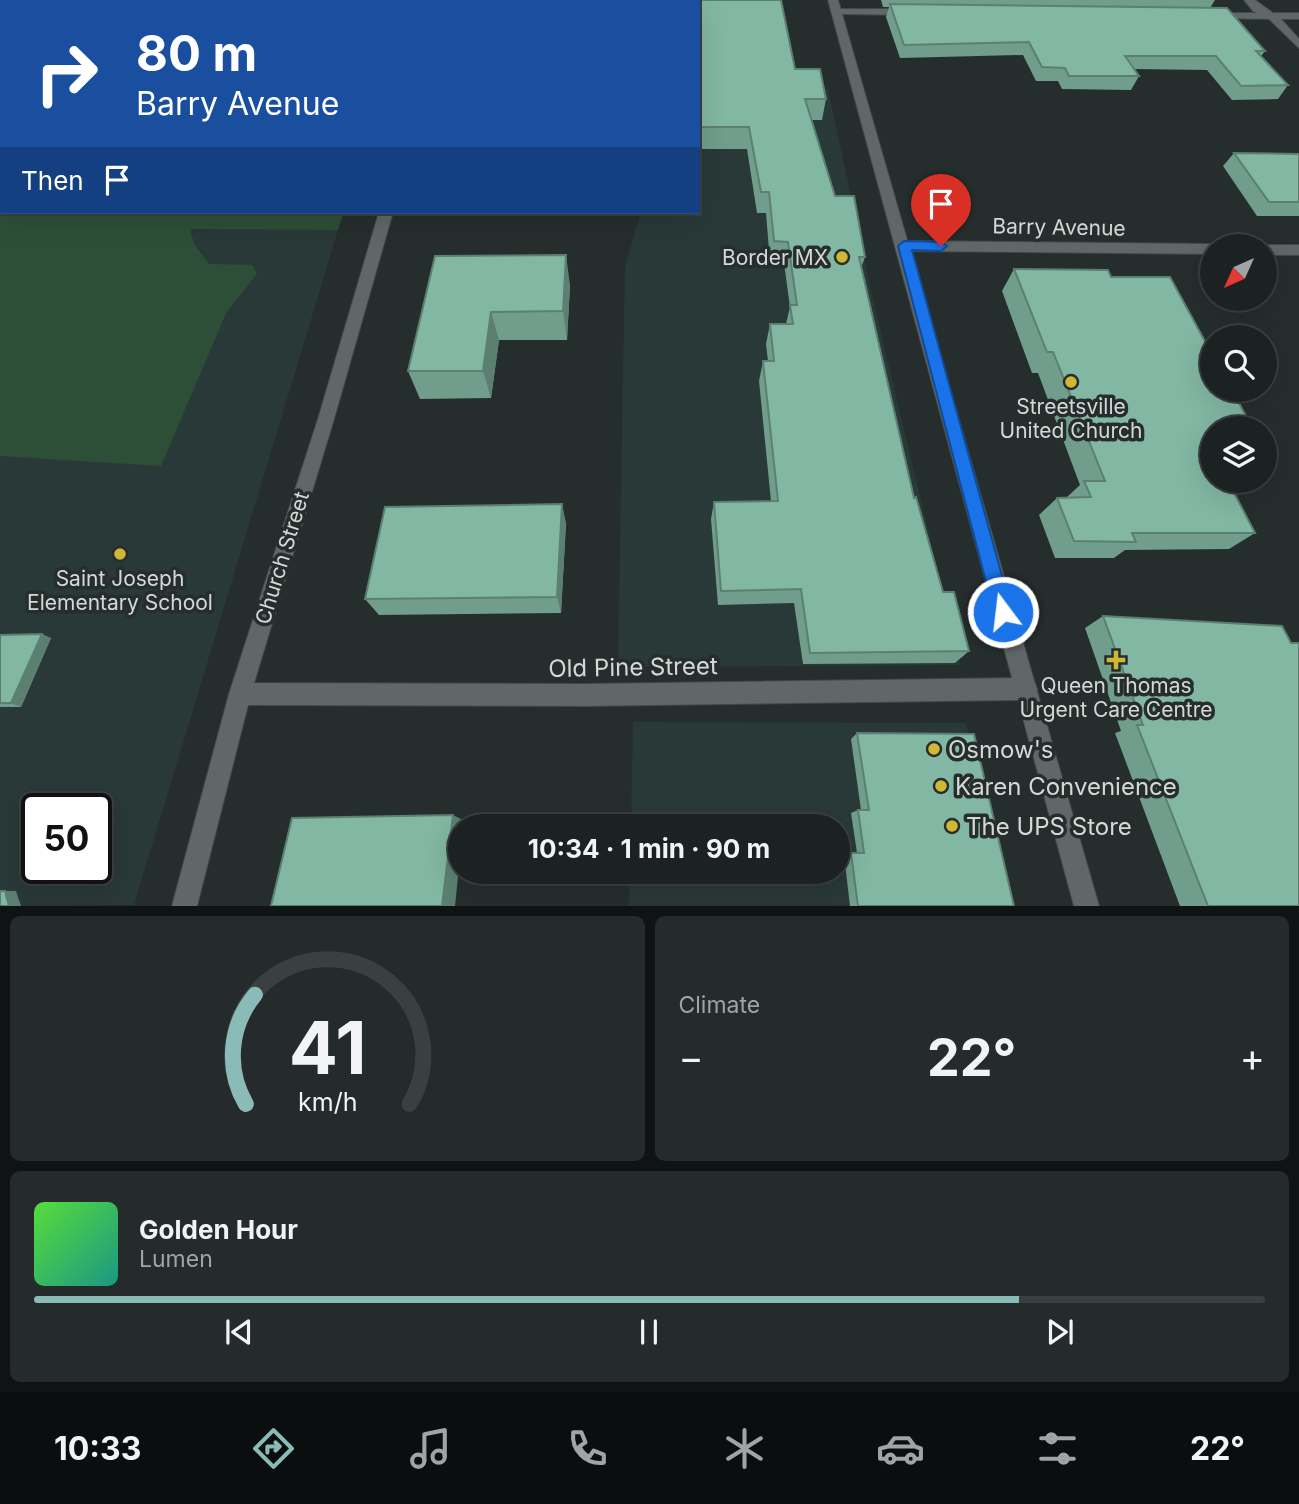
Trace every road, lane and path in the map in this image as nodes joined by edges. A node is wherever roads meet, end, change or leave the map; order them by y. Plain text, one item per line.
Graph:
1 (1249, 0) edge
2 (835, 6) edge
3 (926, 12) edge
4 (1204, 15) edge
5 (1272, 16) junction
6 (1299, 16) edge
7 (1299, 45) edge
8 (385, 214) edge
9 (904, 246) junction
10 (1200, 249) edge
11 (1278, 250) edge
12 (1299, 250) edge
13 (1026, 689) junction
14 (240, 694) junction
15 (184, 905) edge
16 (1087, 905) edge

1 - 5 street
2 - 3 street
2 - 9 street
4 - 5 street
5 - 6 street
5 - 7 street
8 - 14 street, Church Street
9 - 10 street, Barry Avenue
9 - 13 street
11 - 12 street
13 - 14 street, Old Pine Street
13 - 16 street
14 - 15 street, Church Street

